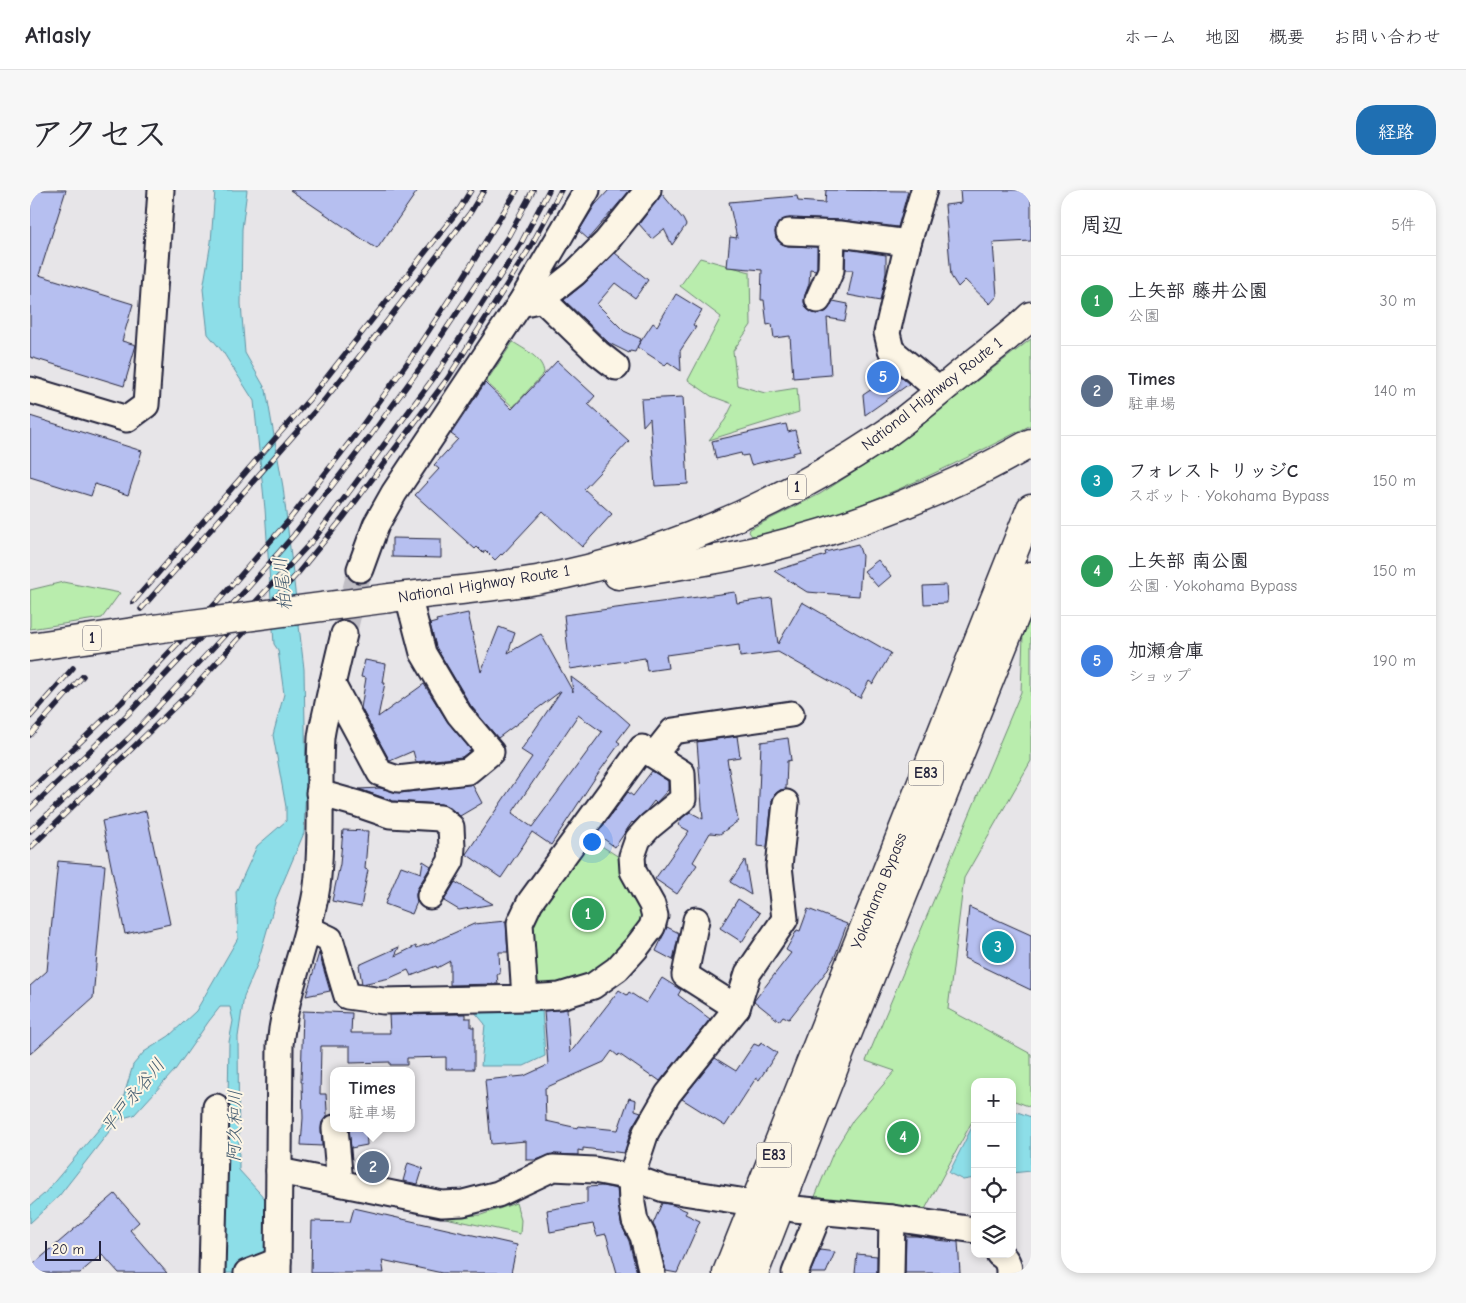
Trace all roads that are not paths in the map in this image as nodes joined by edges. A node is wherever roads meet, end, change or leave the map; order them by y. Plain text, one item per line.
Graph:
1 (161, 190) edge
2 (587, 190) edge
3 (648, 190) edge
4 (924, 190) edge
5 (789, 232) dead end
6 (832, 234) junction
7 (908, 243) junction
8 (818, 300) dead end
9 (531, 301) junction
10 (1028, 320) edge
11 (616, 367) dead end
12 (30, 390) edge
13 (940, 391) junction
14 (1031, 443) edge
15 (1031, 508) edge
16 (736, 518) junction
17 (746, 553) junction
18 (360, 569) tunnel mouth
19 (1031, 576) edge
20 (536, 580) junction
21 (399, 597) junction
22 (344, 634) tunnel mouth
23 (30, 647) edge
24 (332, 684) junction
25 (791, 714) dead end
26 (654, 755) junction
27 (319, 793) junction
28 (786, 803) dead end
29 (430, 896) dead end
30 (696, 920) dead end
31 (309, 929) junction
32 (524, 998) junction
33 (737, 1008) junction
34 (216, 1107) dead end
35 (335, 1132) edge
36 (279, 1171) junction
37 (631, 1177) junction
38 (340, 1183) junction
39 (740, 1202) dead end
40 (794, 1209) dead end
41 (820, 1211) junction
42 (892, 1218) junction
43 (971, 1229) edge
44 (1005, 1258) edge
45 (275, 1266) edge
46 (212, 1273) edge
47 (247, 1273) edge
48 (652, 1273) edge
49 (727, 1273) edge
50 (754, 1273) edge
51 (795, 1273) edge
52 (891, 1273) edge
53 (1009, 1273) edge

1 - 12 street
2 - 9 street
3 - 9 street
4 - 7 street
5 - 6 street
6 - 7 street
6 - 8 street
7 - 13 street
9 - 11 street
9 - 18 street
10 - 13 highway, National Highway Route 1 / 1
13 - 16 highway, National Highway Route 1 / 1
14 - 17 highway, 1
15 - 49 highway, Yokohama Bypass / E83
16 - 17 highway
16 - 20 highway, National Highway Route 1 / 1
17 - 20 highway, 1
19 - 50 highway, Yokohama Bypass / E83
20 - 21 highway, National Highway Route 1 / 1
21 - 23 highway, National Highway Route 1 / 1, bridge
21 - 24 street
22 - 24 street
24 - 27 street
25 - 26 street
26 - 32 street
26 - 32 street
27 - 29 street
27 - 31 street
28 - 33 street
30 - 33 street
31 - 32 street
31 - 36 street
33 - 37 street
34 - 46 street
35 - 38 street
36 - 38 street
36 - 45 street
37 - 38 street
37 - 39 street
37 - 48 street
40 - 41 street
41 - 42 street
41 - 51 street
42 - 43 street
42 - 52 street
44 - 53 street
45 - 47 street

